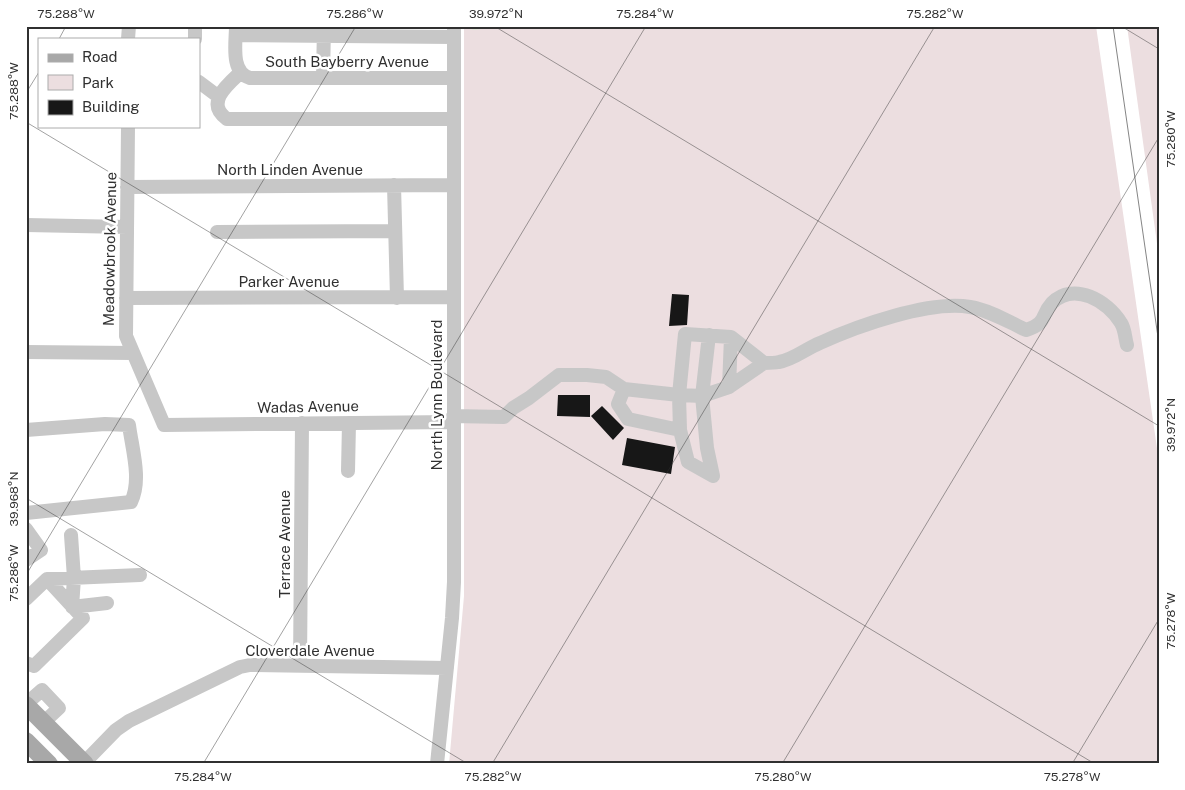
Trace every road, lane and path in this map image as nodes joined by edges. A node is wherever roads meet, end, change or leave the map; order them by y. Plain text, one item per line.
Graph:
1 (236, 31) edge
2 (278, 31) edge
3 (324, 31) edge
4 (363, 31) edge
5 (454, 31) edge
6 (240, 73) junction
7 (323, 78) junction
8 (453, 78) junction
9 (200, 83) edge
10 (219, 97) junction
11 (453, 118) junction
12 (128, 128) edge
13 (454, 184) junction
14 (394, 185) junction
15 (127, 187) junction
16 (26, 225) edge
17 (127, 226) junction
18 (395, 231) junction
19 (217, 232) dead end
20 (453, 297) junction
21 (126, 298) junction
22 (397, 298) junction
23 (709, 336) junction
24 (731, 337) junction
25 (1127, 345) dead end
26 (26, 352) edge
27 (133, 352) junction
28 (764, 363) junction
29 (728, 387) junction
30 (624, 389) junction
31 (680, 395) junction
32 (702, 396) junction
33 (453, 419) junction
34 (302, 423) junction
35 (349, 423) junction
36 (164, 425) joint
37 (26, 430) edge
38 (680, 430) junction
39 (348, 471) dead end
40 (26, 513) edge
41 (26, 529) edge
42 (71, 535) dead end
43 (26, 560) edge
44 (140, 576) dead end
45 (74, 578) junction
46 (47, 579) junction
47 (26, 599) edge
48 (107, 604) dead end
49 (72, 607) junction
50 (26, 663) edge
51 (300, 666) junction
52 (447, 668) junction
53 (26, 705) edge
54 (84, 763) edge
55 (437, 764) edge

1 - 2 street
1 - 6 street
2 - 3 street
3 - 4 street
3 - 7 street
4 - 5 street
5 - 8 street, North Lynn Boulevard
6 - 7 street, South Bayberry Avenue
6 - 10 street
7 - 8 street, South Bayberry Avenue
8 - 11 street, North Lynn Boulevard
9 - 10 street
10 - 11 street
11 - 13 street, North Lynn Boulevard
12 - 15 street, Meadowbrook Avenue
13 - 14 street, North Linden Avenue
13 - 20 street, North Lynn Boulevard
14 - 15 street, North Linden Avenue
14 - 18 street
15 - 17 street, Meadowbrook Avenue
16 - 17 street
17 - 21 street, Meadowbrook Avenue
18 - 19 street
18 - 22 street
20 - 22 street, Parker Avenue
20 - 33 street, North Lynn Boulevard
21 - 22 street, Parker Avenue
21 - 27 street, Meadowbrook Avenue
23 - 24 street
23 - 31 street
23 - 32 street
24 - 28 street
24 - 29 street
25 - 28 street
26 - 27 street
27 - 36 street, Meadowbrook Avenue
28 - 29 street
29 - 32 street
30 - 31 street
30 - 33 street, Wadas Avenue
30 - 38 street
31 - 32 street
31 - 38 street
32 - 38 street
33 - 35 street, Wadas Avenue
33 - 52 street, North Lynn Boulevard
34 - 35 street, Wadas Avenue
34 - 36 street, Wadas Avenue
34 - 51 street, Terrace Avenue
35 - 39 street
37 - 40 street
41 - 43 street
42 - 45 street
44 - 45 street
45 - 46 street
45 - 49 street
46 - 47 street
46 - 49 street
48 - 49 street
49 - 50 street
51 - 52 street, Cloverdale Avenue
51 - 54 street, Cloverdale Avenue
52 - 55 street, North Lynn Boulevard
53 - 54 main road

